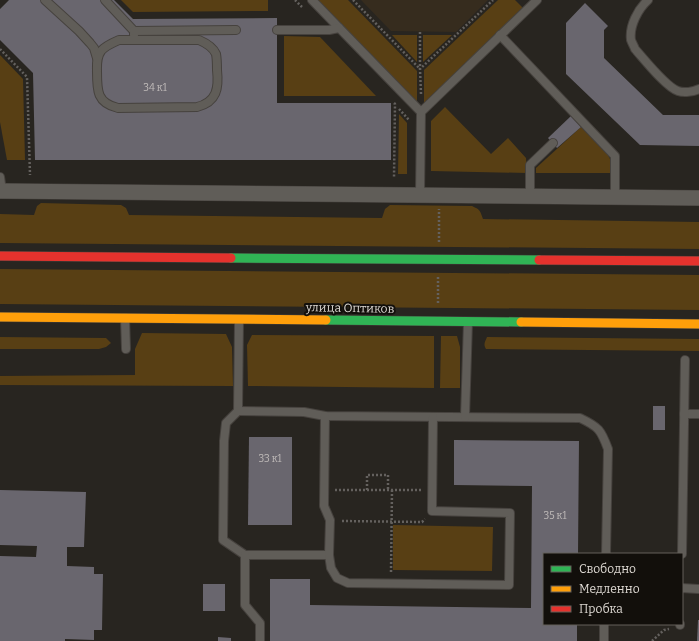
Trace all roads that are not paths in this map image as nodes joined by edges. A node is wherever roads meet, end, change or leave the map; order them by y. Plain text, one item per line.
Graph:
1 (45, 0) edge
2 (106, 0) edge
3 (312, 0) edge
4 (537, 0) edge
5 (648, 0) edge
6 (331, 19) junction
7 (340, 28) junction
8 (236, 30) dead end
9 (277, 30) dead end
10 (329, 30) junction
11 (134, 31) junction
12 (500, 35) junction
13 (134, 40) junction
14 (97, 58) junction
15 (699, 89) edge
16 (421, 112) junction
17 (553, 143) dead end
18 (1, 187) edge
19 (420, 195) junction
20 (530, 196) junction
21 (615, 197) junction
22 (699, 198) edge
23 (0, 256) edge
24 (699, 261) edge
25 (0, 317) edge
26 (125, 318) junction
27 (239, 319) junction
28 (468, 321) junction
29 (699, 324) edge
30 (126, 349) dead end
31 (685, 360) dead end
32 (238, 411) junction
33 (684, 414) junction
34 (699, 414) edge
35 (325, 416) junction
36 (433, 417) junction
37 (465, 417) junction
38 (606, 553) edge
39 (682, 553) edge
40 (245, 555) junction
41 (329, 555) junction
42 (683, 588) edge
43 (698, 588) edge
44 (604, 625) edge
45 (260, 641) edge
46 (604, 641) edge

1 - 14 lane
2 - 11 lane
3 - 6 lane
4 - 12 lane
5 - 15 lane
6 - 7 lane
6 - 10 lane
7 - 10 lane
7 - 16 lane
8 - 11 lane
9 - 10 lane
11 - 13 lane
12 - 16 lane
12 - 21 lane
13 - 14 lane
13 - 14 lane
16 - 19 lane
17 - 20 lane
18 - 19 street
19 - 20 street
20 - 21 street
21 - 22 street
23 - 24 street
25 - 26 street, улица Оптиков
26 - 27 street, улица Оптиков
26 - 30 lane
27 - 28 street, улица Оптиков
27 - 32 lane
28 - 29 street, улица Оптиков
28 - 37 lane
31 - 33 lane
32 - 35 lane
32 - 40 lane
33 - 34 lane
33 - 39 lane
35 - 36 lane
35 - 41 lane
36 - 37 lane
36 - 41 lane
37 - 38 lane
40 - 41 lane
40 - 45 lane
42 - 43 lane
44 - 46 lane

